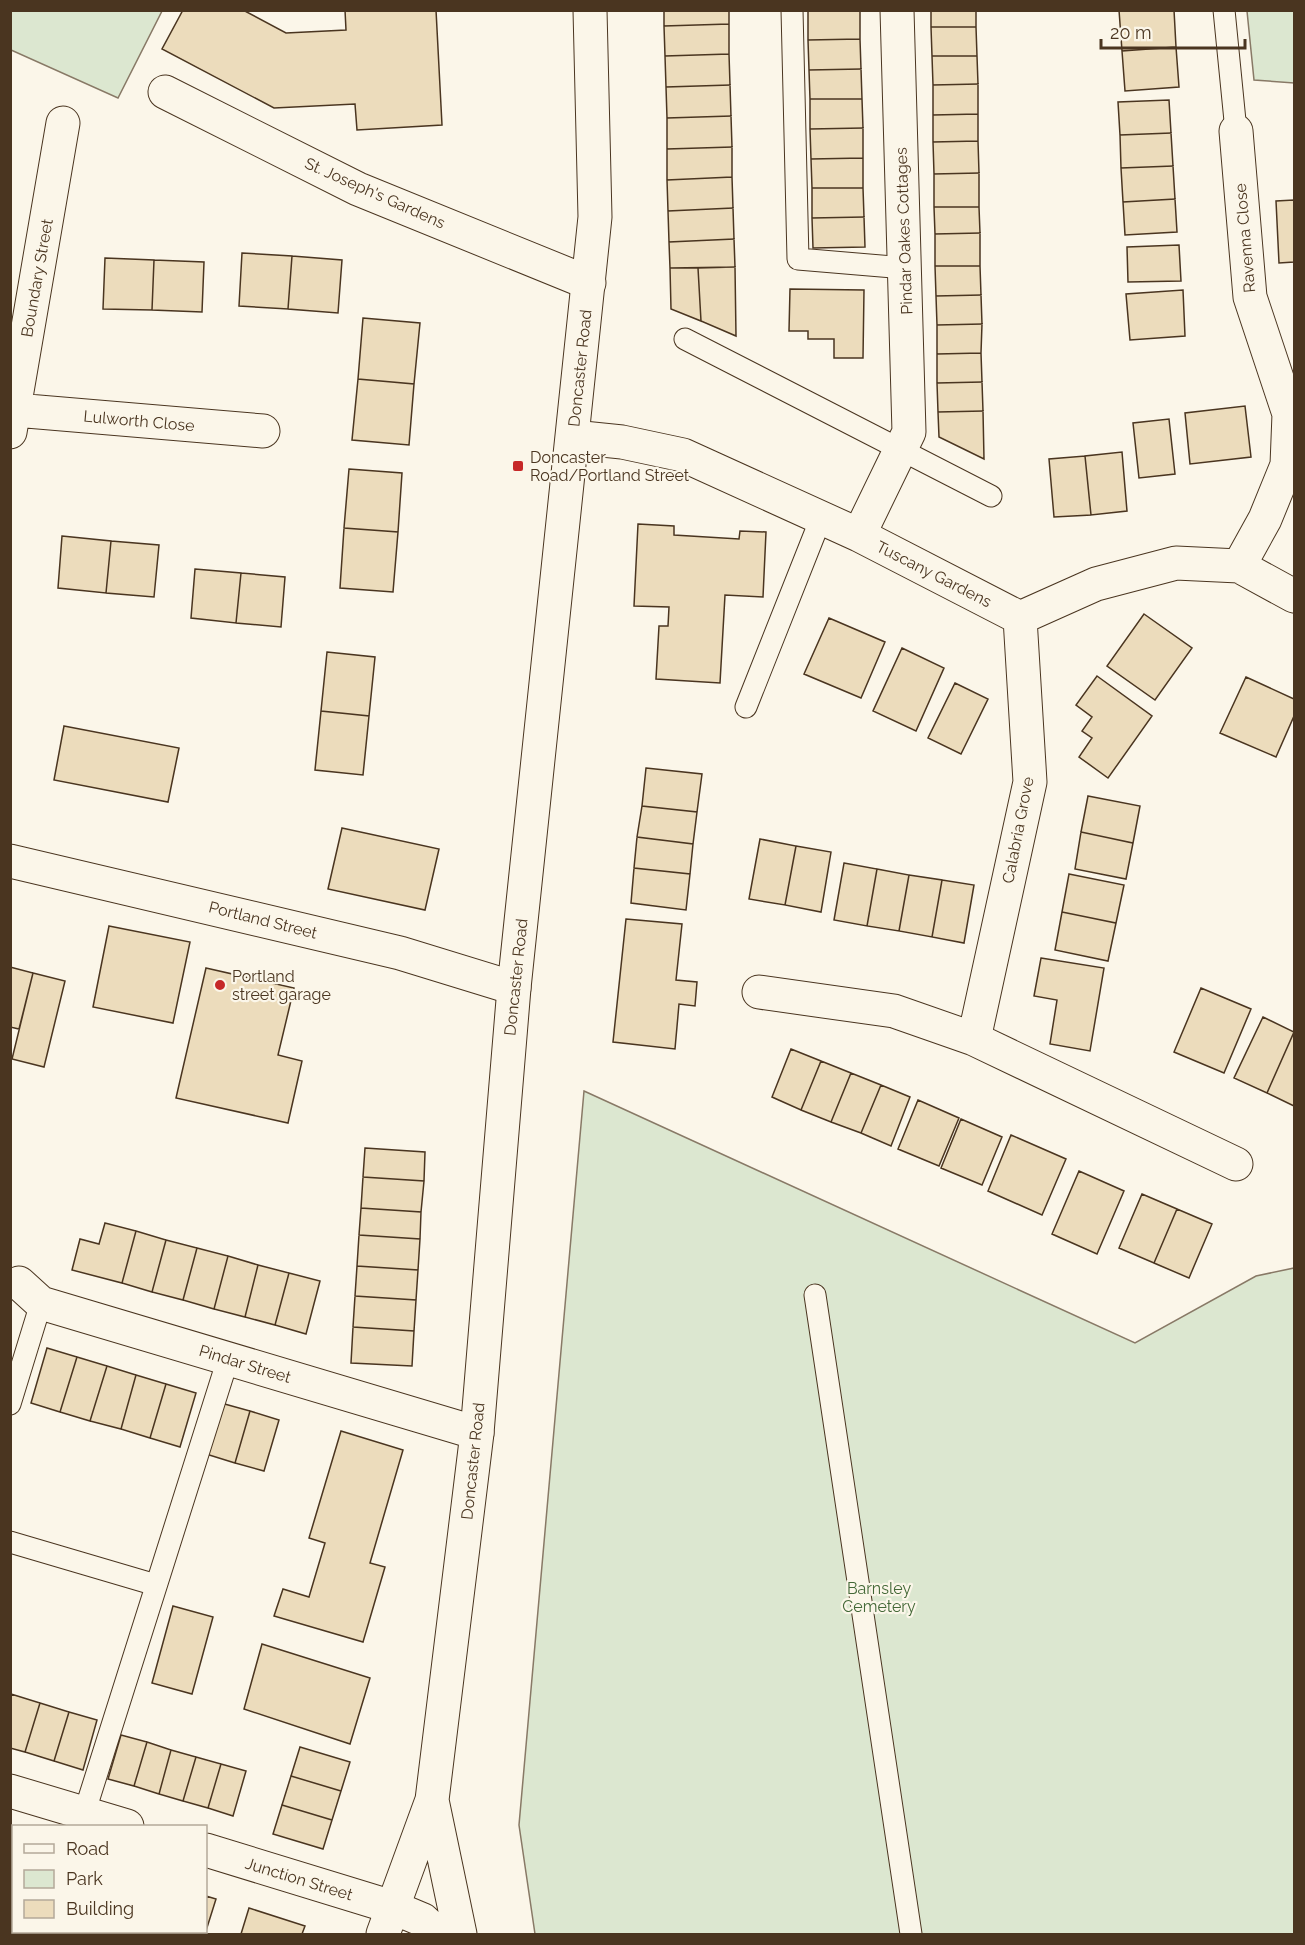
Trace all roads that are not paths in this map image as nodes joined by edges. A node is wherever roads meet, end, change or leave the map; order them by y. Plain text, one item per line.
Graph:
1 (590, 10) edge
2 (792, 10) edge
3 (897, 10) edge
4 (1224, 10) edge
5 (165, 92) dead end
6 (63, 123) dead end
7 (1236, 131) joint
8 (905, 268) junction
9 (589, 283) junction
10 (685, 339) dead end
11 (1280, 342) edge
12 (13, 421) edge
13 (263, 432) dead end
14 (573, 437) junction
15 (900, 450) junction
16 (991, 496) dead end
17 (821, 518) junction
18 (859, 535) junction
19 (1239, 566) junction
20 (1294, 596) edge
21 (1020, 618) junction
22 (746, 707) dead end
23 (10, 861) edge
24 (514, 988) junction
25 (759, 992) dead end
26 (974, 1039) junction
27 (1236, 1164) dead end
28 (30, 1293) joint
29 (815, 1295) dead end
30 (228, 1359) junction
31 (10, 1404) edge
32 (477, 1433) junction
33 (10, 1542) edge
34 (156, 1586) junction
35 (10, 1791) edge
36 (432, 1800) junction
37 (84, 1814) junction
38 (120, 1825) edge
39 (207, 1850) edge
40 (387, 1921) edge
41 (438, 1935) edge
42 (460, 1935) edge
43 (911, 1935) edge

1 - 9 main road, Doncaster Road
2 - 8 lane
3 - 8 main road, Pindar Oakes Cottages
4 - 7 lane
5 - 9 main road, St. Joseph's Gardens
6 - 12 main road, Boundary Street
7 - 11 main road, Ravenna Close
8 - 15 main road, Pindar Oakes Cottages
9 - 14 main road, Doncaster Road
10 - 15 lane
11 - 19 main road, Ravenna Close
12 - 13 main road, Lulworth Close
14 - 17 main road, Tuscany Gardens
14 - 24 main road, Doncaster Road
15 - 16 lane
15 - 18 main road, Pindar Oakes Cottages
17 - 18 main road, Tuscany Gardens
17 - 22 lane
18 - 21 main road, Tuscany Gardens
19 - 20 main road
19 - 21 main road
21 - 26 main road, Calabria Grove
23 - 24 main road, Portland Street
24 - 32 main road, Doncaster Road
25 - 26 main road
26 - 27 main road
28 - 30 main road, Pindar Street
28 - 31 lane
29 - 43 lane
30 - 32 main road, Pindar Street
30 - 34 lane
32 - 36 main road, Doncaster Road
33 - 34 lane
34 - 37 lane
35 - 37 main road
36 - 40 main road, Doncaster Road
36 - 42 main road
37 - 38 main road
39 - 40 main road, Junction Street
40 - 41 main road, Junction Street

